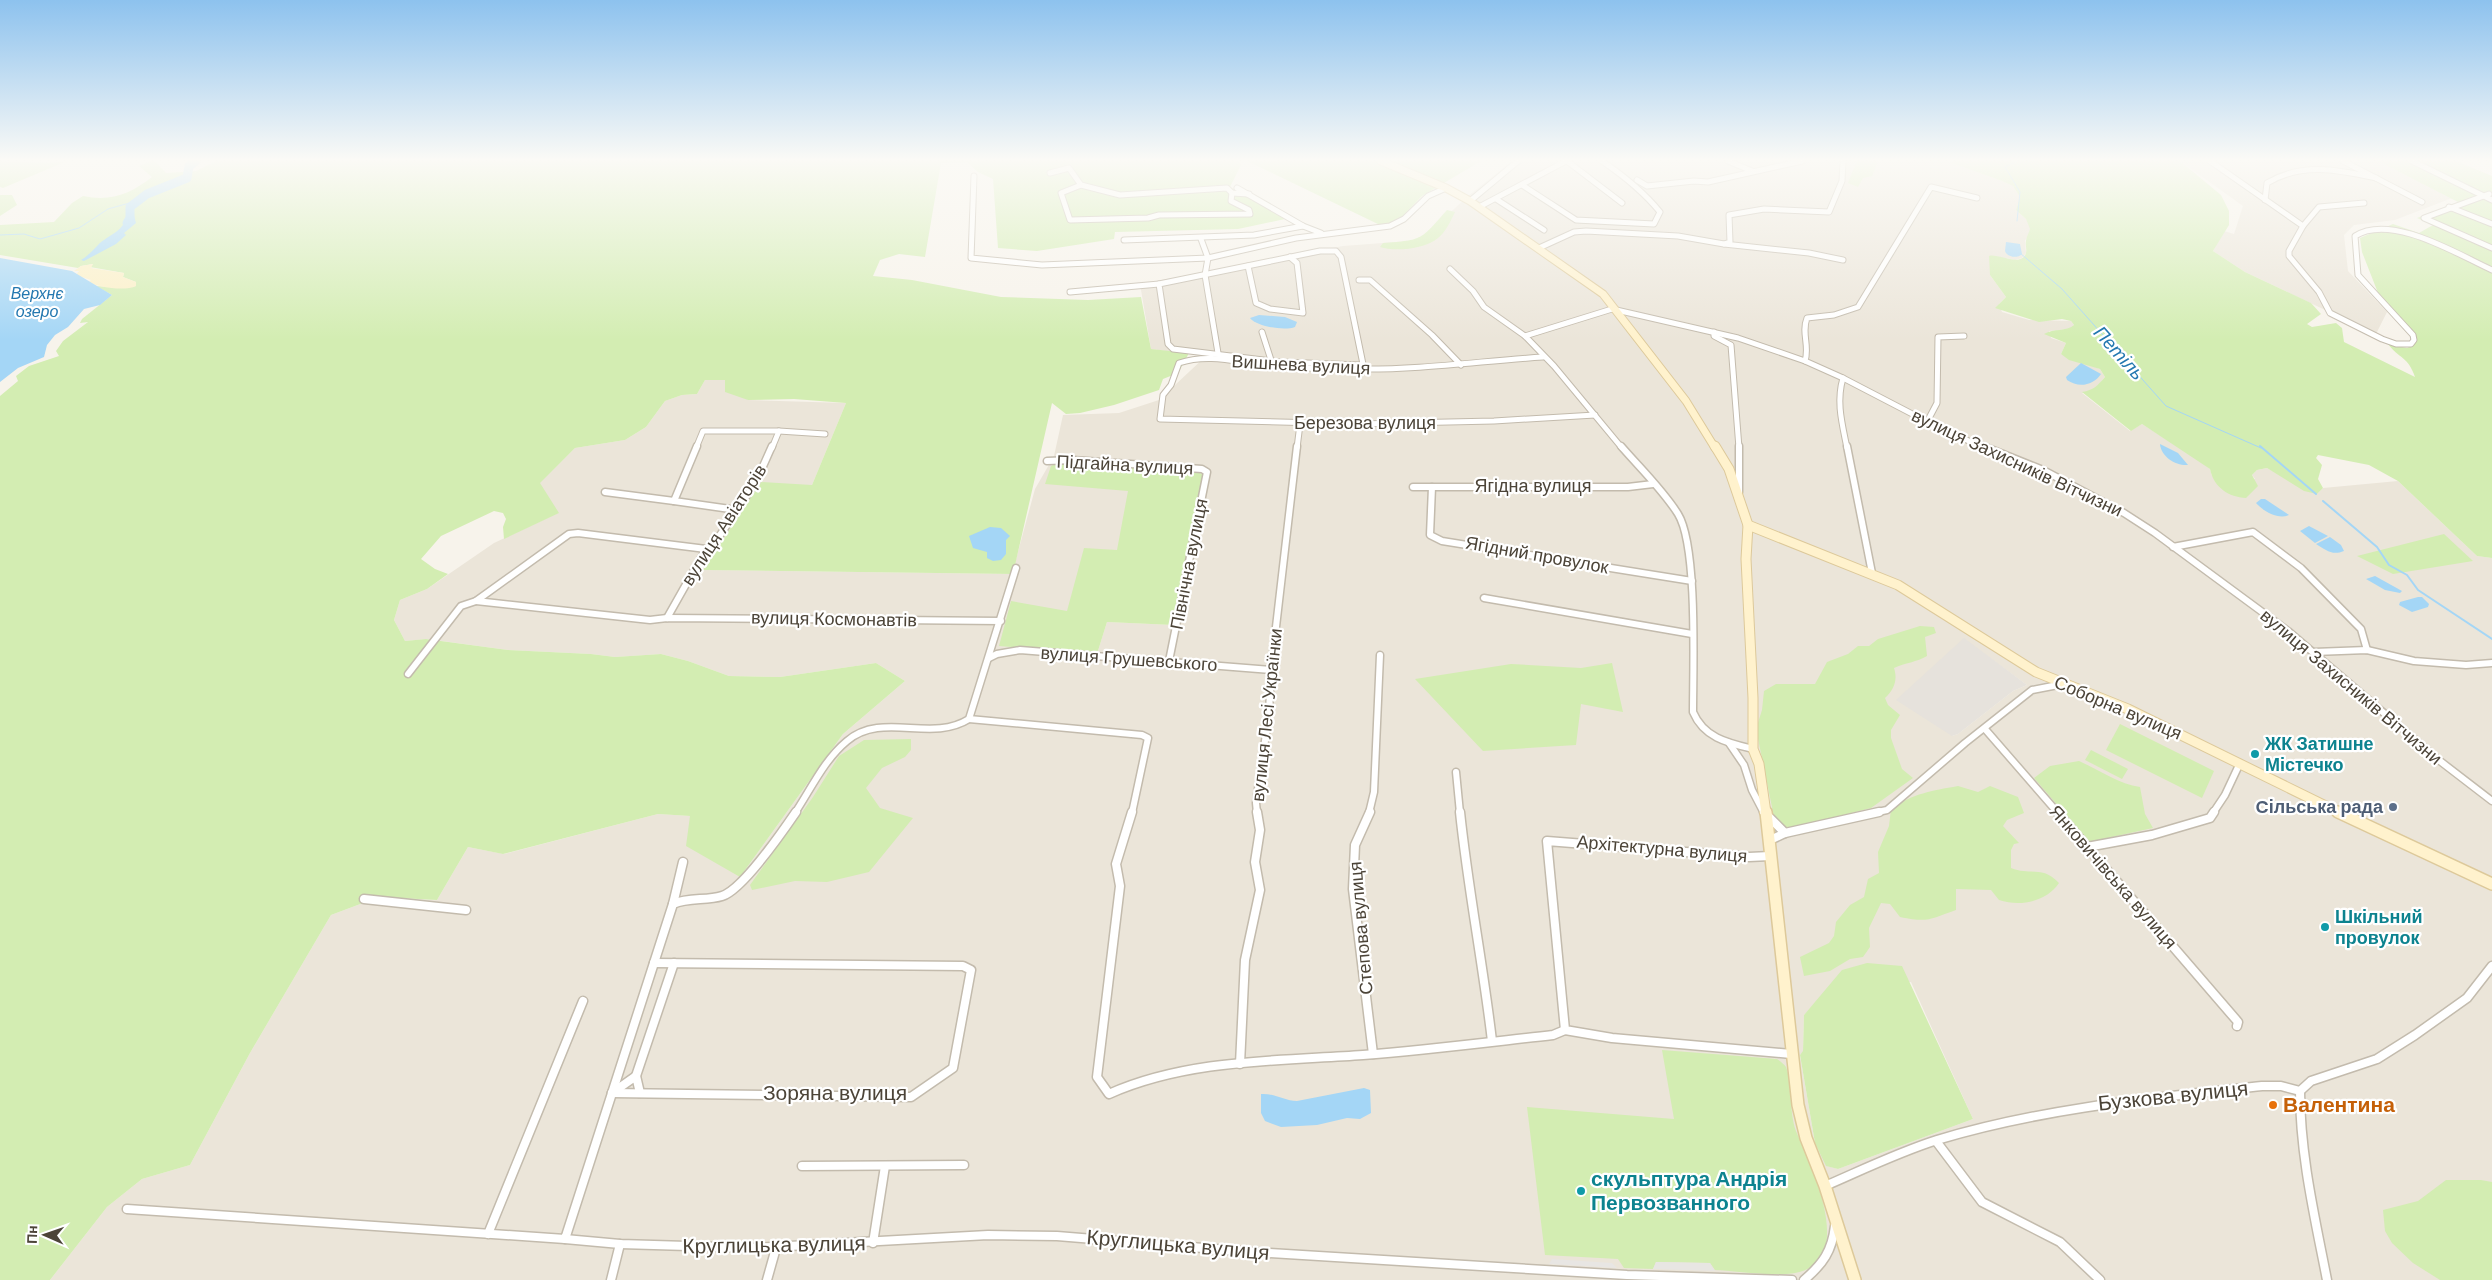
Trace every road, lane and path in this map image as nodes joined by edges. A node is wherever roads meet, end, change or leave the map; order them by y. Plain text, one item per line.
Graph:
1 (972, 221) edge
2 (1294, 221) edge
3 (1401, 221) edge
4 (1499, 221) edge
5 (1530, 221) edge
6 (1590, 221) edge
7 (1656, 221) edge
8 (1729, 221) edge
9 (1910, 221) edge
10 (2295, 221) edge
11 (2308, 221) edge
12 (2427, 221) edge
13 (1303, 226) junction
14 (2303, 226) junction
15 (1544, 230) dead end
16 (1325, 234) junction
17 (1201, 239) junction
18 (1124, 240) dead end
19 (1724, 244) junction
20 (1539, 248) junction
21 (2492, 248) edge
22 (1208, 258) junction
23 (1290, 258) junction
24 (1843, 260) dead end
25 (1248, 266) junction
26 (1450, 270) dead end
27 (2492, 270) edge
28 (1205, 275) junction
29 (1359, 280) dead end
30 (1159, 284) junction
31 (1070, 292) dead end
32 (1612, 309) junction
33 (1262, 332) dead end
34 (1714, 332) junction
35 (1526, 336) junction
36 (1964, 336) dead end
37 (1218, 353) junction
38 (1544, 357) junction
39 (1271, 360) junction
40 (1805, 361) junction
41 (1461, 365) junction
42 (1364, 367) junction
43 (1843, 378) junction
44 (1163, 395) joint
45 (1595, 416) junction
46 (1927, 422) junction
47 (1300, 424) junction
48 (779, 431) junction
49 (825, 434) dead end
50 (1047, 461) dead end
51 (1202, 469) joint
52 (1653, 484) junction
53 (1413, 487) dead end
54 (1432, 487) junction
55 (605, 492) dead end
56 (1739, 492) junction
57 (674, 501) junction
58 (737, 510) junction
59 (1748, 525) junction
60 (2173, 547) junction
61 (706, 549) junction
62 (1016, 568) dead end
63 (1872, 573) junction
64 (1692, 581) junction
65 (1484, 598) dead end
66 (476, 601) junction
67 (667, 618) junction
68 (1001, 621) junction
69 (1692, 634) junction
70 (2367, 650) junction
71 (2314, 652) junction
72 (1380, 655) dead end
73 (989, 658) junction
74 (1169, 661) junction
75 (2492, 663) edge
76 (1271, 670) junction
77 (408, 674) dead end
78 (2063, 684) junction
79 (968, 719) junction
80 (1985, 729) junction
81 (1729, 743) junction
82 (1753, 749) junction
83 (2240, 763) junction
84 (1456, 772) dead end
85 (2492, 801) edge
86 (1766, 816) junction
87 (1785, 833) junction
88 (1770, 840) junction
89 (2087, 847) junction
90 (1770, 856) junction
91 (683, 862) dead end
92 (2492, 884) edge
93 (364, 899) dead end
94 (673, 904) junction
95 (466, 910) dead end
96 (654, 963) junction
97 (674, 963) junction
98 (2492, 966) edge
99 (583, 1001) dead end
100 (2237, 1026) dead end
101 (1565, 1030) junction
102 (1492, 1041) junction
103 (1374, 1054) junction
104 (1790, 1054) junction
105 (1240, 1064) junction
106 (636, 1076) junction
107 (2300, 1090) junction
108 (612, 1093) junction
109 (640, 1093) junction
110 (1936, 1141) junction
111 (964, 1165) dead end
112 (802, 1166) dead end
113 (884, 1166) junction
114 (1824, 1186) junction
115 (127, 1209) dead end
116 (1835, 1220) junction
117 (488, 1234) junction
118 (564, 1239) junction
119 (873, 1243) junction
120 (620, 1244) junction
121 (776, 1248) junction
122 (1626, 1277) edge
123 (611, 1280) edge
124 (767, 1280) edge
125 (1792, 1280) edge
126 (1804, 1280) edge
127 (1855, 1280) edge
128 (2100, 1280) edge
129 (2327, 1280) edge

1 - 22 street
2 - 13 street
3 - 16 street
4 - 20 street
5 - 15 street
6 - 7 street
8 - 19 street
9 - 40 street
10 - 14 street
11 - 14 street
12 - 21 street
13 - 16 street
13 - 17 street
14 - 27 street
16 - 22 street
17 - 18 street
17 - 22 street
19 - 20 street
19 - 24 street
20 - 32 street
22 - 28 street
23 - 25 street
23 - 25 street
23 - 42 street
25 - 28 street
26 - 35 street
28 - 30 street
28 - 37 street
29 - 41 street
30 - 31 street
30 - 37 street
32 - 34 street, вулиця Захисників Вітчизни
32 - 35 street, вулиця Захисників Вітчизни
32 - 56 street
33 - 39 street
34 - 40 street, вулиця Захисників Вітчизни
34 - 56 street
35 - 38 street
36 - 46 street
37 - 39 street
38 - 41 street, Вишнева вулиця
38 - 45 street
39 - 42 street
40 - 43 street, вулиця Захисників Вітчизни
41 - 42 street, Вишнева вулиця
42 - 44 street, Вишнева вулиця
43 - 46 street, вулиця Захисників Вітчизни
43 - 63 street
44 - 47 street, Березова вулиця
45 - 47 street, Березова вулиця
45 - 52 street
46 - 60 street, вулиця Захисників Вітчизни
47 - 76 street, вулиця Лесі Українки
48 - 49 street
48 - 57 street
48 - 58 street, вулиця Авіаторів
50 - 51 street, Підгайна вулиця
51 - 74 street, Північна вулиця
52 - 54 street, Ягідна вулиця
52 - 64 street
53 - 54 street, Ягідна вулиця
54 - 64 street, Ягідний провулок
55 - 57 street
56 - 59 street
57 - 58 street
58 - 61 street, вулиця Авіаторів
59 - 63 street, Соборна вулиця
59 - 82 street
60 - 70 street
60 - 71 street, вулиця Захисників Вітчизни
61 - 66 street
61 - 67 street, вулиця Авіаторів
62 - 68 street
63 - 78 street, Соборна вулиця
64 - 69 street
65 - 69 street
66 - 67 street, вулиця Космонавтів
66 - 77 street
67 - 68 street, вулиця Космонавтів
68 - 73 street
69 - 81 street
70 - 71 street
70 - 75 street
71 - 85 street, вулиця Захисників Вітчизни
72 - 103 street, Степова вулиця
73 - 74 street, вулиця Грушевського
73 - 79 street
74 - 76 street, вулиця Грушевського
76 - 105 street, вулиця Лесі Українки
78 - 80 street
78 - 83 street, Соборна вулиця
79 - 94 street
79 - 105 street
80 - 87 street
80 - 89 street, Янковичівська вулиця
81 - 82 street
81 - 86 street
82 - 86 street
83 - 89 street
83 - 92 street, Соборна вулиця
84 - 102 street
86 - 87 street
86 - 88 street
87 - 88 street
88 - 90 street
89 - 100 street, Янковичівська вулиця
90 - 101 street, Архітектурна вулиця
90 - 104 street
91 - 94 street
93 - 95 street
94 - 96 street
96 - 97 street, Зоряна вулиця
96 - 108 street
97 - 106 street
97 - 109 street, Зоряна вулиця
98 - 107 street
99 - 117 street
101 - 102 street
101 - 104 street
102 - 103 street
103 - 105 street
104 - 114 street
106 - 108 street
106 - 109 street
107 - 110 street, Бузкова вулиця
107 - 129 street
108 - 109 street, Зоряна вулиця
108 - 118 street
110 - 114 street, Бузкова вулиця
110 - 128 street
111 - 113 street
112 - 113 street
113 - 119 street
114 - 116 street
115 - 117 street, Круглицька вулиця
116 - 126 street
116 - 127 street
117 - 118 street, Круглицька вулиця
118 - 120 street, Круглицька вулиця
119 - 121 street, Круглицька вулиця
119 - 122 street, Круглицька вулиця
120 - 121 street, Круглицька вулиця
120 - 123 street
121 - 124 street
122 - 125 street, Круглицька вулиця

